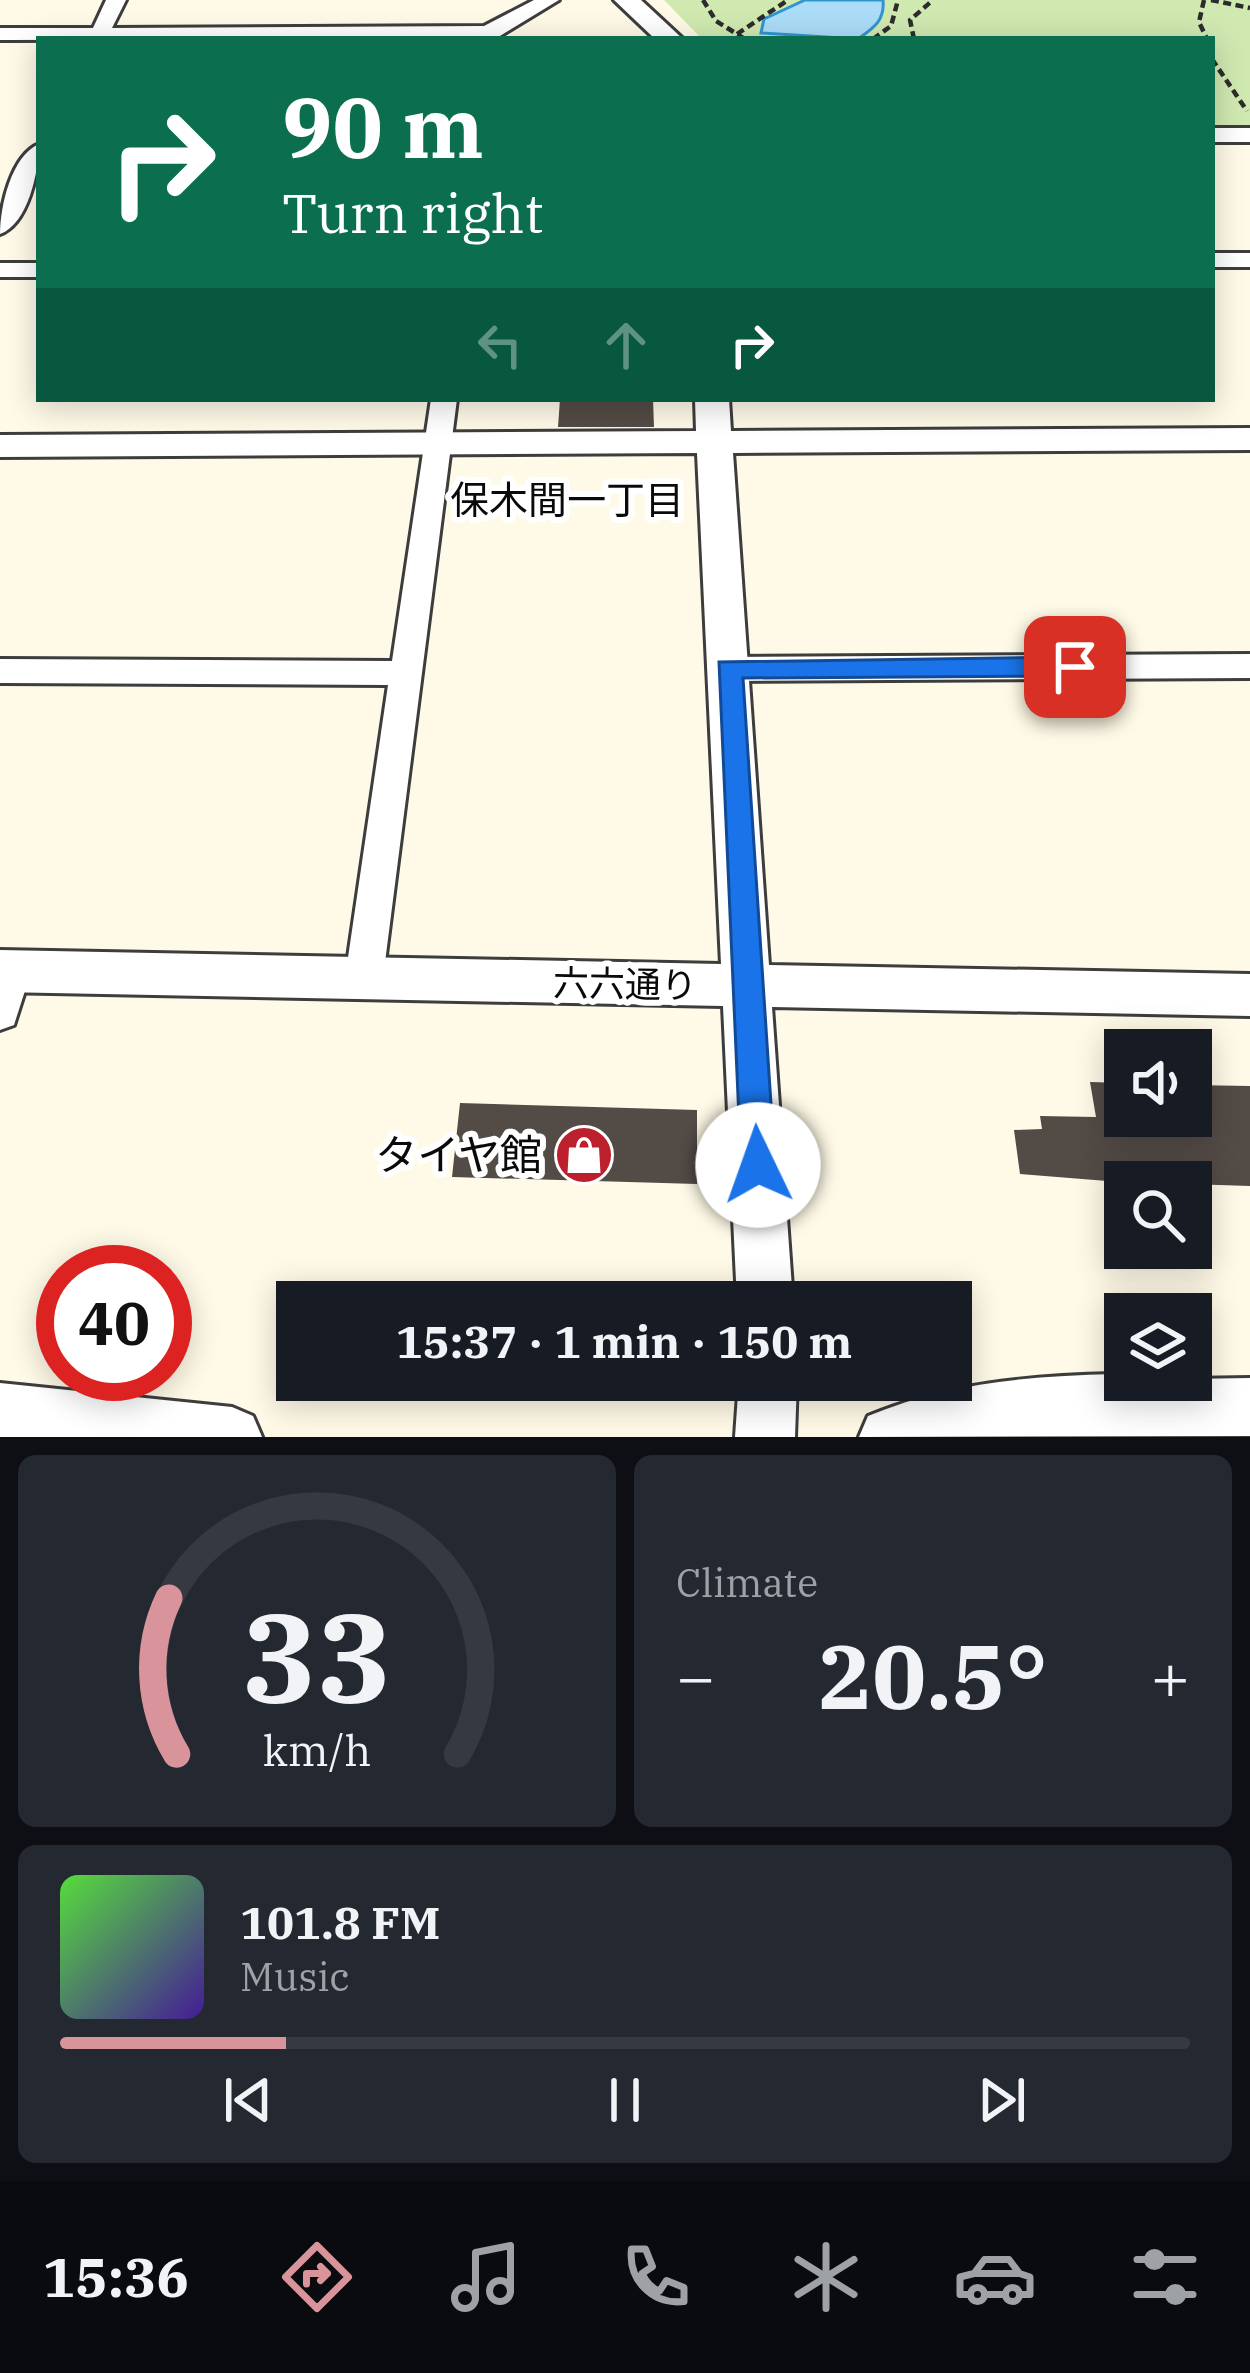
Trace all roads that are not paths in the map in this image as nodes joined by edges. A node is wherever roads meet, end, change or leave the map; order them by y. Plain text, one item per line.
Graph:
1 (116, 0) edge
2 (549, 0) edge
3 (626, 0) edge
4 (0, 34) edge
5 (65, 36) edge
6 (98, 36) edge
7 (485, 36) edge
8 (667, 36) edge
9 (1215, 135) edge
10 (1250, 135) edge
11 (36, 156) edge
12 (3, 216) edge
13 (1215, 260) edge
14 (1250, 260) edge
15 (0, 270) edge
16 (36, 270) edge
17 (444, 402) edge
18 (712, 402) edge
19 (1250, 439) edge
20 (714, 443) junction
21 (0, 446) edge
22 (438, 446) junction
23 (1250, 666) edge
24 (729, 669) junction
25 (0, 671) edge
26 (406, 673) junction
27 (364, 978) junction
28 (4, 985) edge
29 (748, 985) junction
30 (1250, 995) edge
31 (764, 1281) edge
32 (767, 1401) edge
33 (1250, 1407) edge
34 (10, 1422) edge
35 (232, 1437) edge
36 (765, 1437) edge
37 (890, 1437) edge

1 - 6 street
2 - 7 street
3 - 8 street
4 - 5 street
9 - 10 street
11 - 12 street
13 - 14 street
15 - 16 street
17 - 22 street
18 - 20 street
19 - 20 street
20 - 22 street
20 - 24 street
21 - 22 street
22 - 26 street
23 - 24 street
24 - 29 street
25 - 26 street
26 - 27 street
27 - 28 street, 六六通り
27 - 29 street, 六六通り
29 - 30 street, 六六通り
29 - 31 street
32 - 36 street
33 - 37 street
34 - 35 street

